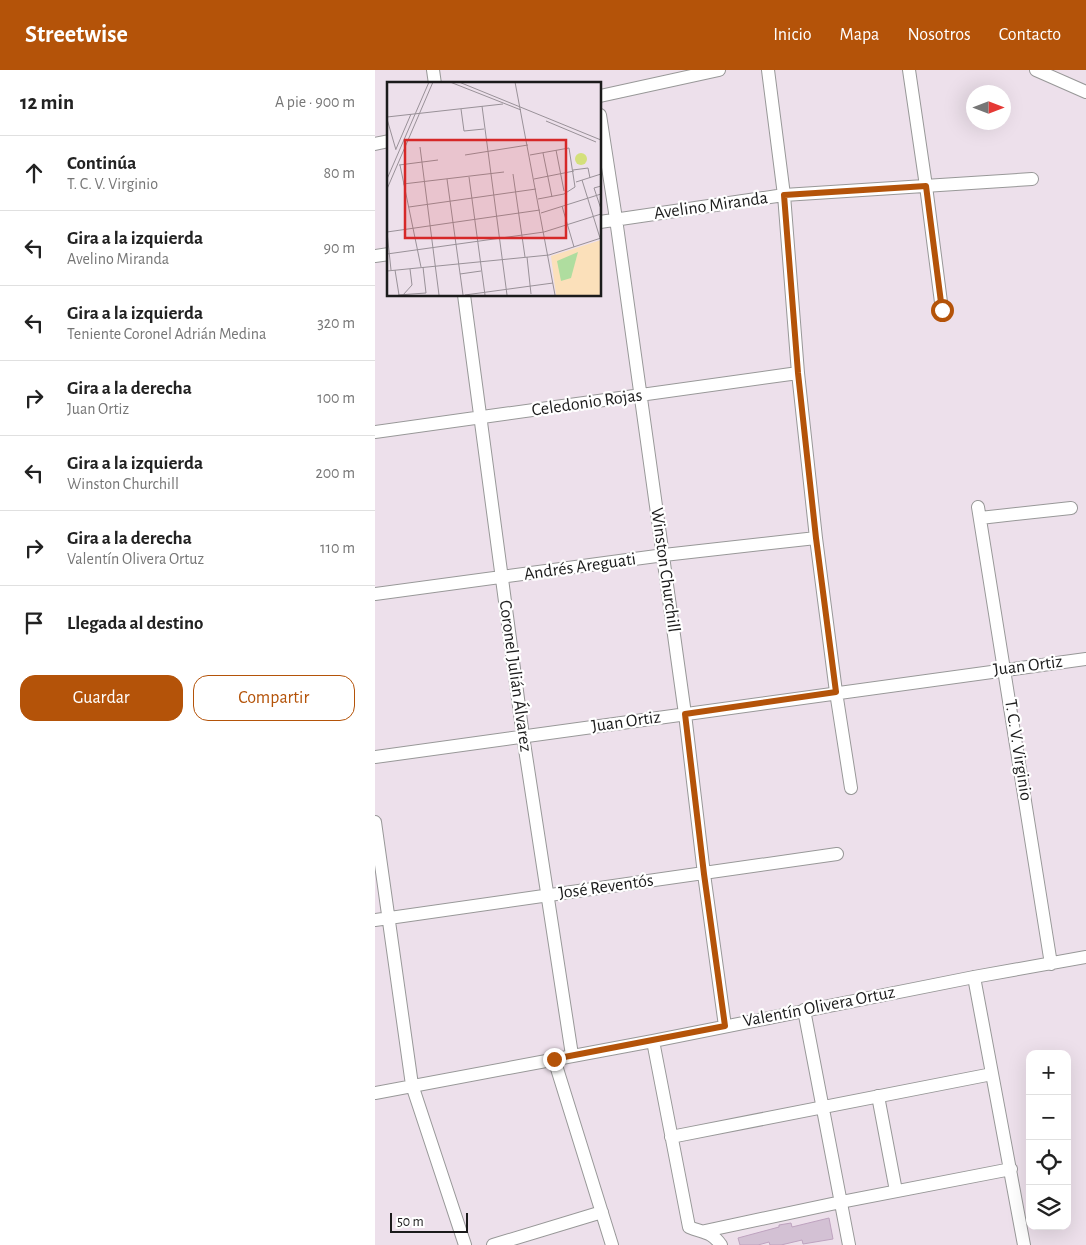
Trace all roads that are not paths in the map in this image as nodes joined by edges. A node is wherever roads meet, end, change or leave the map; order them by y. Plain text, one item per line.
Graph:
1 (719, 70) edge
2 (768, 70) edge
3 (909, 70) edge
4 (1036, 70) edge
5 (1086, 92) edge
6 (601, 96) edge
7 (601, 121) edge
8 (1032, 179) dead end
9 (926, 186) junction
10 (784, 195) junction
11 (617, 219) junction
12 (601, 222) edge
13 (465, 296) edge
14 (942, 310) dead end
15 (798, 373) junction
16 (640, 395) junction
17 (480, 418) junction
18 (375, 432) edge
19 (1071, 508) dead end
20 (816, 538) junction
21 (664, 555) junction
22 (501, 578) junction
23 (375, 594) edge
24 (1086, 659) edge
25 (1005, 669) junction
26 (836, 692) junction
27 (685, 714) junction
28 (523, 736) junction
29 (375, 757) edge
30 (851, 788) dead end
31 (375, 822) edge
32 (837, 854) dead end
33 (704, 874) junction
34 (546, 895) junction
35 (388, 918) junction
36 (375, 920) edge
37 (1086, 958) edge
38 (1051, 964) junction
39 (974, 977) junction
40 (804, 1010) junction
41 (725, 1026) junction
42 (653, 1041) junction
43 (572, 1055) junction
44 (554, 1059) junction
45 (992, 1074) junction
46 (412, 1086) junction
47 (375, 1093) edge
48 (878, 1096) junction
49 (823, 1107) junction
50 (671, 1137) junction
51 (1011, 1169) junction
52 (896, 1191) junction
53 (841, 1202) junction
54 (602, 1212) junction
55 (705, 1231) junction
56 (465, 1245) edge
57 (493, 1245) edge
58 (612, 1245) edge
59 (721, 1245) edge
60 (849, 1245) edge
61 (1024, 1245) edge

1 - 6 street
2 - 10 street
3 - 9 street
4 - 5 street
7 - 11 street, Winston Churchill
8 - 9 street, Avelino Miranda
9 - 10 street, Avelino Miranda
9 - 14 street
10 - 11 street, Avelino Miranda
10 - 15 street
11 - 12 street, Avelino Miranda
11 - 16 street, Winston Churchill
13 - 17 street, Coronel Julián Álvarez
15 - 16 street, Celedonio Rojas
15 - 20 street
16 - 17 street, Celedonio Rojas
16 - 21 street, Winston Churchill
17 - 18 street, Celedonio Rojas
17 - 22 street, Coronel Julián Álvarez
19 - 25 street, T. C. V. Virginio
20 - 21 street, Andrés Areguati
20 - 26 street
21 - 22 street, Andrés Areguati
21 - 27 street, Winston Churchill
22 - 23 street, Andrés Areguati
22 - 28 street, Coronel Julián Álvarez
24 - 25 street, Juan Ortiz
25 - 26 street, Juan Ortiz
25 - 38 street, T. C. V. Virginio
26 - 27 street, Juan Ortiz
26 - 30 street
27 - 28 street, Juan Ortiz
27 - 33 street, Winston Churchill
28 - 29 street, Juan Ortiz
28 - 34 street, Coronel Julián Álvarez
31 - 35 street
32 - 33 street, José Reventós
33 - 34 street, José Reventós
33 - 41 street, Winston Churchill
34 - 35 street, José Reventós
34 - 43 street, Coronel Julián Álvarez
35 - 36 street, José Reventós
35 - 46 street
37 - 38 street, Valentín Olivera Ortuz
38 - 39 street, Valentín Olivera Ortuz
39 - 40 street, Valentín Olivera Ortuz
39 - 45 street
40 - 41 street, Valentín Olivera Ortuz
40 - 49 street
41 - 42 street, Valentín Olivera Ortuz
42 - 43 street, Valentín Olivera Ortuz
42 - 50 street
43 - 44 street, Valentín Olivera Ortuz
44 - 46 street, Valentín Olivera Ortuz
44 - 54 street
45 - 48 street
45 - 51 street
46 - 47 street, Valentín Olivera Ortuz
46 - 56 street
48 - 49 street
48 - 52 street
49 - 50 street
49 - 53 street
50 - 55 street
51 - 52 street
51 - 61 street
52 - 53 street
53 - 55 street
53 - 60 street
54 - 57 street
54 - 58 street
55 - 59 street

